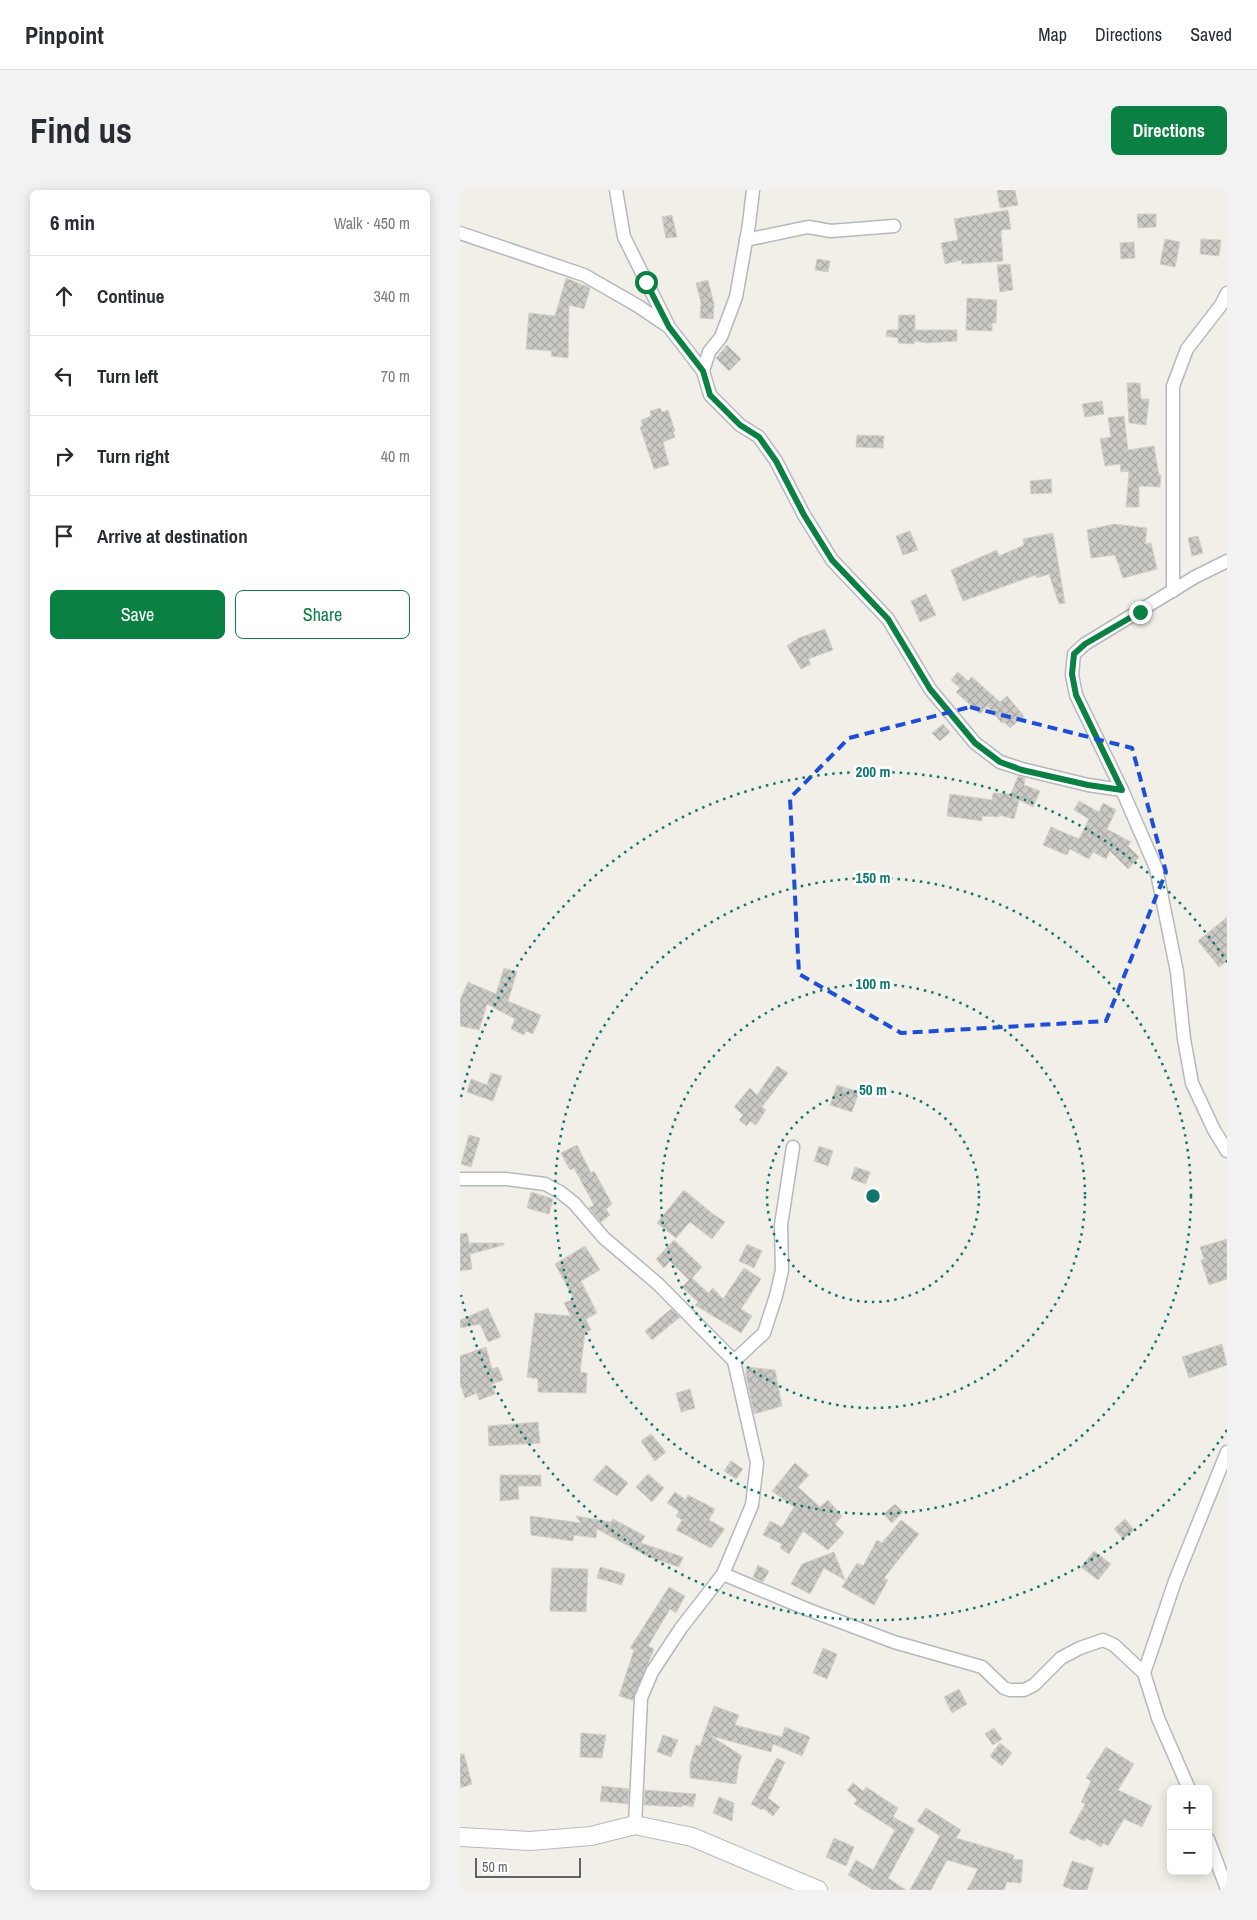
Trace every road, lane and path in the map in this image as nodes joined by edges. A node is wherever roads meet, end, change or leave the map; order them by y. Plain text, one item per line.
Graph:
1 (616, 190) edge
2 (752, 190) edge
3 (894, 226) dead end
4 (460, 233) edge
5 (746, 240) junction
6 (1227, 294) edge
7 (669, 327) junction
8 (703, 371) junction
9 (1227, 561) edge
10 (1173, 591) junction
11 (1122, 790) junction
12 (793, 1147) dead end
13 (1227, 1151) edge
14 (460, 1179) edge
15 (734, 1361) junction
16 (1227, 1452) edge
17 (723, 1574) junction
18 (1144, 1673) junction
19 (1187, 1785) edge
20 (635, 1825) junction
21 (460, 1837) edge
22 (1212, 1850) edge
23 (818, 1890) edge
24 (1227, 1890) edge

1 - 7 street
2 - 5 street
3 - 5 street
4 - 7 street
5 - 8 street
6 - 10 street
7 - 8 street
8 - 11 street
9 - 10 street
10 - 11 street
11 - 13 street
12 - 15 street
14 - 15 street
15 - 17 street
16 - 18 street
17 - 18 street
17 - 20 street
18 - 19 street
20 - 21 street
20 - 23 street
22 - 24 street

